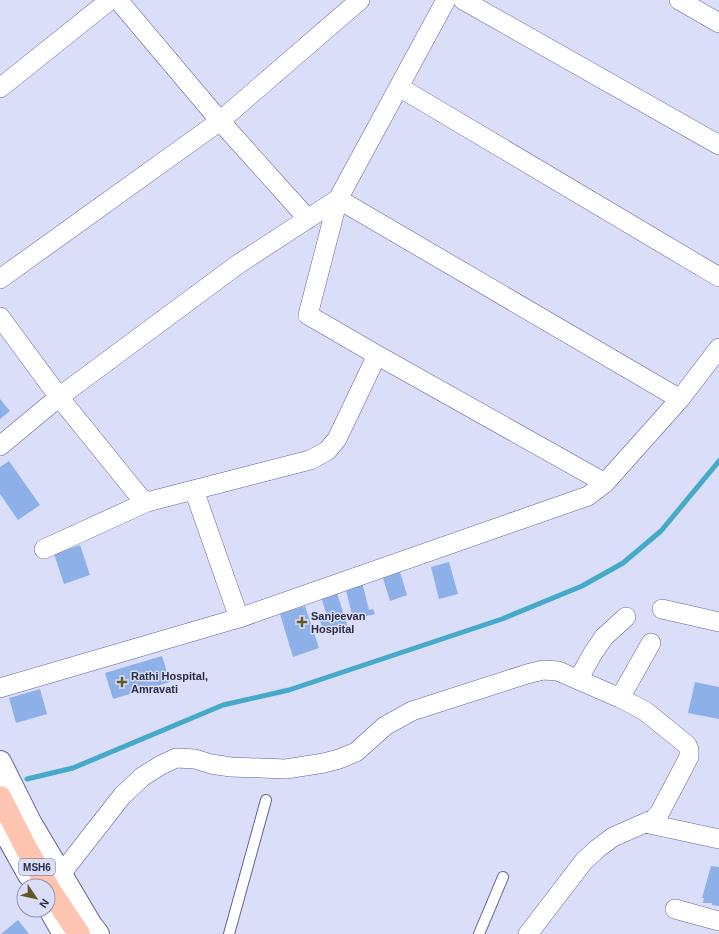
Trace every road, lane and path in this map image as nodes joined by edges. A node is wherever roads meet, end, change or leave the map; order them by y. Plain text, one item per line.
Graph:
1 (110, 0) edge
2 (118, 0) edge
3 (360, 0) edge
4 (446, 0) edge
5 (463, 0) edge
6 (679, 0) edge
7 (719, 23) edge
8 (399, 87) junction
9 (0, 88) edge
10 (220, 121) junction
11 (719, 145) edge
12 (338, 199) junction
13 (308, 218) junction
14 (719, 277) edge
15 (0, 279) edge
16 (0, 317) edge
17 (719, 348) edge
18 (376, 355) junction
19 (59, 397) junction
20 (680, 399) junction
21 (0, 446) edge
22 (605, 483) junction
23 (194, 490) junction
24 (147, 502) junction
25 (44, 549) dead end
26 (662, 609) dead end
27 (626, 617) dead end
28 (239, 618) junction
29 (719, 622) edge
30 (651, 643) dead end
31 (578, 680) junction
32 (0, 688) edge
33 (620, 698) junction
34 (0, 762) edge
35 (0, 797) edge
36 (266, 800) dead end
37 (0, 823) edge
38 (645, 823) junction
39 (719, 839) edge
40 (61, 874) junction
41 (503, 877) dead end
42 (31, 878) edge
43 (675, 909) dead end
44 (55, 918) edge
45 (719, 921) edge
46 (64, 934) edge
47 (79, 934) edge
48 (98, 934) edge
49 (229, 934) edge
50 (479, 934) edge
51 (528, 934) edge

1 - 9 street
2 - 10 street
3 - 10 street
4 - 8 street
5 - 11 street
6 - 7 street
8 - 12 street
8 - 14 street
10 - 13 street
10 - 15 street
12 - 13 street
12 - 18 street
12 - 20 street
13 - 19 street
16 - 19 street
17 - 20 street
18 - 22 street
18 - 23 street
19 - 21 street
19 - 24 street
20 - 22 street
22 - 28 street
23 - 24 street
23 - 28 street
24 - 25 street
26 - 29 street
27 - 31 street
28 - 32 street
30 - 33 street
31 - 33 street
31 - 40 street
33 - 38 street
34 - 40 main road, MSH6
35 - 47 main road, MSH6
36 - 49 lane
37 - 42 main road, MSH6
38 - 39 street
38 - 51 street
40 - 48 main road, MSH6
41 - 50 lane
43 - 45 street
44 - 46 main road

